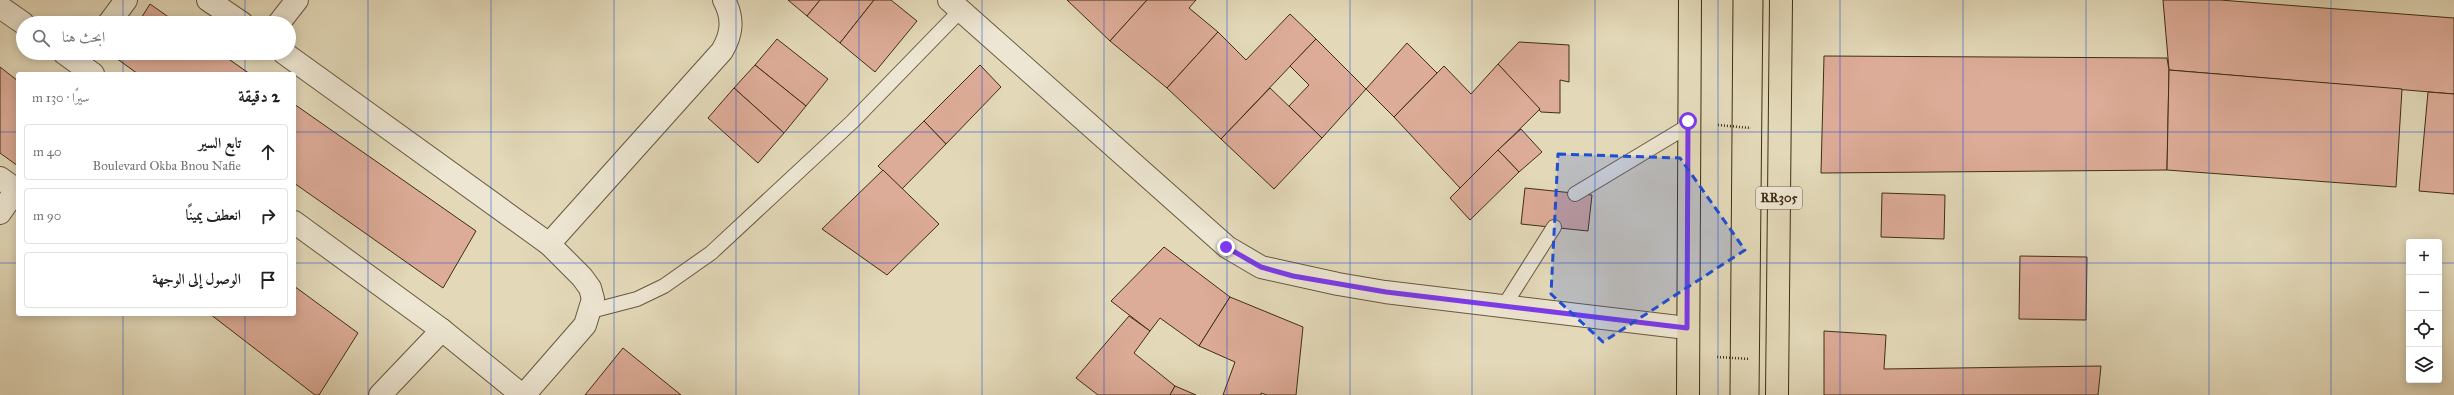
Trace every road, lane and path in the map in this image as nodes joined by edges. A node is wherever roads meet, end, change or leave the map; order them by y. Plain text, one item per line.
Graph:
1 (126, 0) edge
2 (208, 0) edge
3 (297, 0) edge
4 (724, 0) edge
5 (1690, 0) edge
6 (1781, 0) edge
7 (954, 5) edge
8 (0, 7) edge
9 (114, 16) edge
10 (232, 16) edge
11 (284, 16) edge
12 (16, 19) edge
13 (294, 60) edge
14 (1688, 124) junction
15 (1780, 132) junction
16 (11, 186) edge
17 (1575, 194) dead end
18 (0, 213) edge
19 (296, 223) edge
20 (1554, 227) dead end
21 (549, 244) junction
22 (1504, 306) junction
23 (591, 311) junction
24 (1687, 328) junction
25 (442, 330) junction
26 (1688, 355) junction
27 (1778, 361) junction
28 (380, 395) edge
29 (523, 395) edge
30 (1688, 395) edge
31 (1776, 395) edge

1 - 9 street
2 - 10 street
3 - 11 street
4 - 21 street
5 - 14 main road
6 - 15 main road, RR305
7 - 22 street
7 - 23 lane
8 - 12 street
13 - 21 street
14 - 15 path
14 - 17 lane
14 - 24 main road
15 - 27 main road, RR305
16 - 18 street
19 - 25 street
20 - 22 lane
21 - 23 street
22 - 24 street
23 - 29 street
24 - 26 main road
25 - 28 street
25 - 29 street
26 - 27 path
26 - 30 main road
27 - 31 main road, RR305

